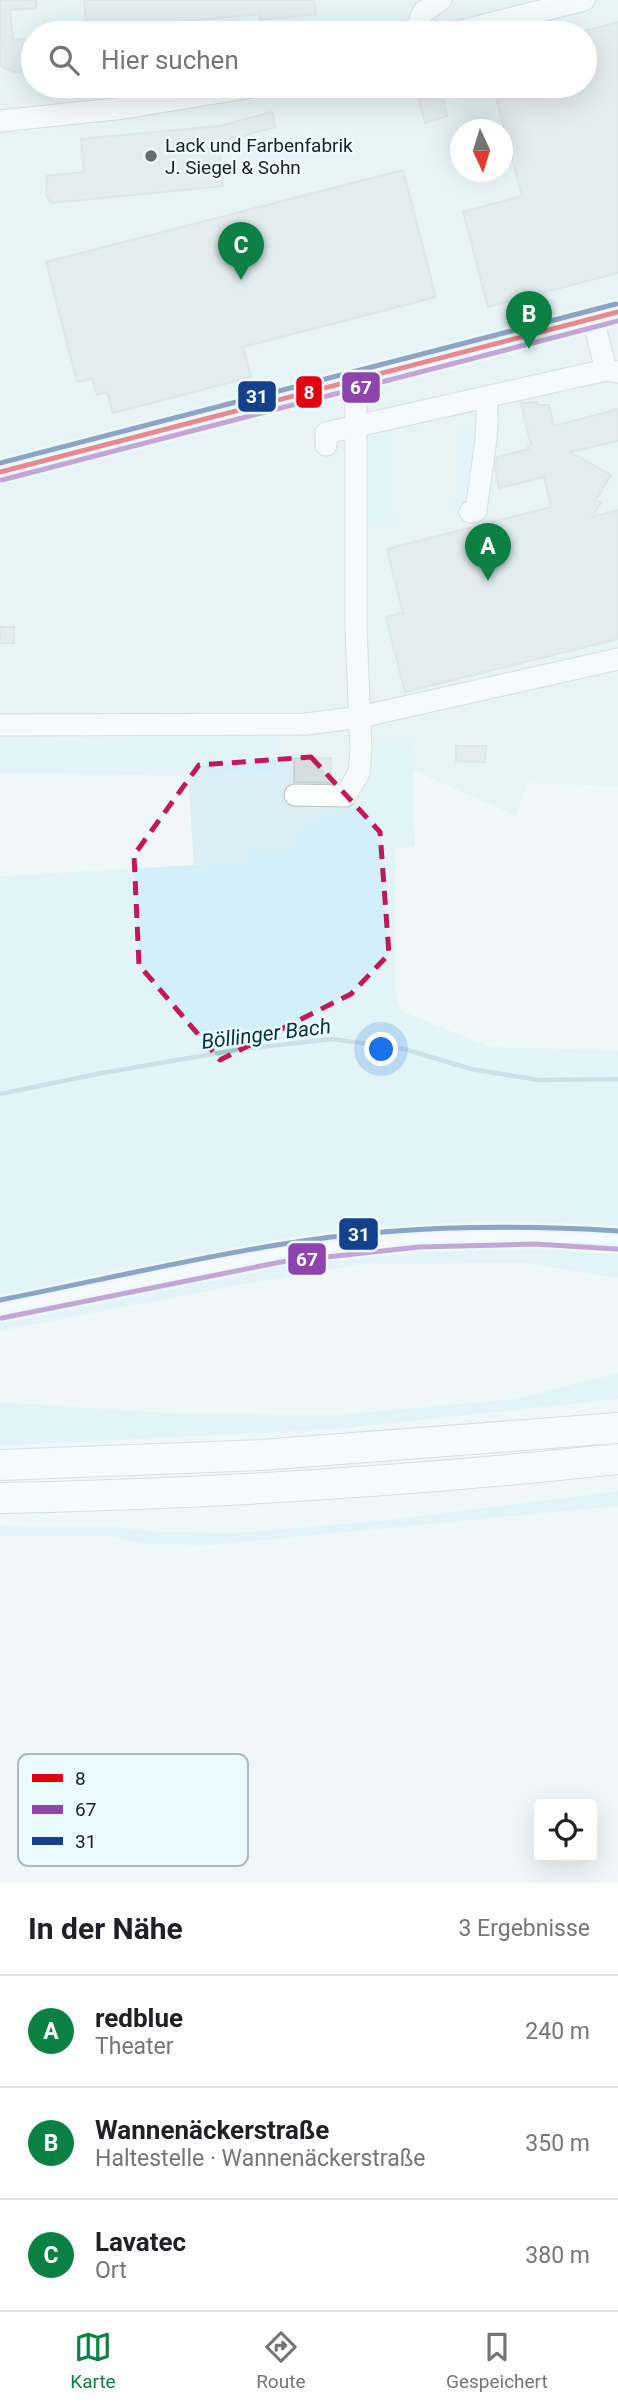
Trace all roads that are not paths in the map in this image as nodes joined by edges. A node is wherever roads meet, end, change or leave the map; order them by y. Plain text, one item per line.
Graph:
1 (441, 0) edge
2 (584, 0) edge
3 (420, 21) edge
4 (501, 21) edge
5 (184, 98) edge
6 (0, 121) edge
7 (618, 312) edge
8 (593, 319) junction
9 (612, 371) edge
10 (356, 378) junction
11 (485, 398) junction
12 (356, 427) junction
13 (326, 445) dead end
14 (0, 472) edge
15 (470, 512) dead end
16 (618, 659) edge
17 (360, 717) junction
18 (0, 725) edge
19 (295, 796) dead end
20 (618, 1240) edge
21 (0, 1309) edge
22 (618, 1428) edge
23 (618, 1459) edge
24 (0, 1465) edge
25 (0, 1497) edge

1 - 3 street
2 - 4 street
5 - 6 street
7 - 8 street
8 - 9 street
8 - 10 street
9 - 11 street
10 - 12 street
10 - 14 street
11 - 12 street
11 - 15 street
12 - 13 street
12 - 17 street
16 - 17 street
17 - 18 street
17 - 19 street
20 - 21 street
22 - 24 highway
23 - 25 highway

